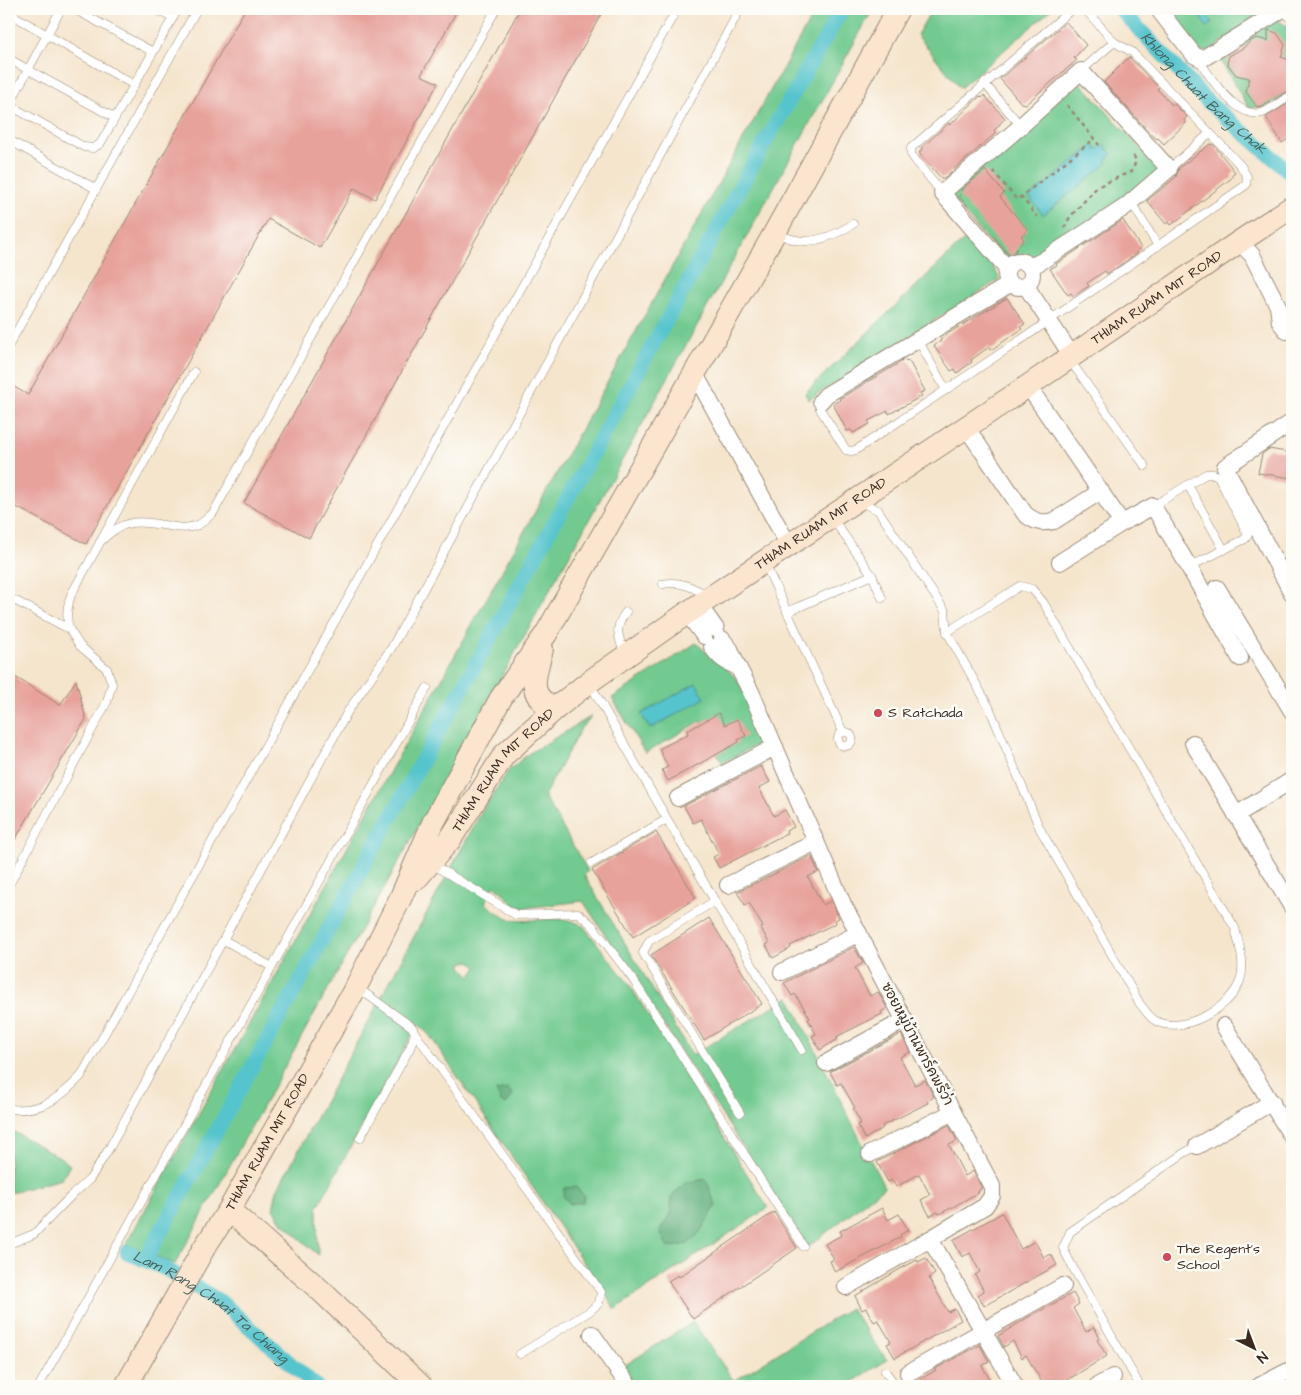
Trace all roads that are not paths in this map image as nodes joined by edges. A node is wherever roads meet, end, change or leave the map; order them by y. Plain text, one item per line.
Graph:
1 (61, 9) edge
2 (74, 9) edge
3 (155, 9) edge
4 (178, 9) edge
5 (197, 9) edge
6 (496, 9) edge
7 (677, 9) edge
8 (740, 9) edge
9 (898, 9) edge
10 (1072, 9) edge
11 (1085, 9) edge
12 (1158, 9) edge
13 (1284, 9) edge
14 (9, 13) edge
15 (173, 18) junction
16 (1292, 22) edge
17 (48, 34) junction
18 (1114, 42) junction
19 (153, 52) junction
20 (1198, 57) junction
21 (9, 59) edge
22 (28, 70) junction
23 (1081, 71) junction
24 (984, 83) junction
25 (134, 85) junction
26 (1292, 94) edge
27 (9, 105) edge
28 (115, 118) junction
29 (1021, 126) junction
30 (1210, 133) junction
31 (9, 140) edge
32 (1169, 169) junction
33 (96, 189) junction
34 (942, 193) junction
35 (1131, 202) junction
36 (1292, 207) edge
37 (853, 224) dead end
38 (774, 234) junction
39 (1239, 242) junction
40 (1158, 246) junction
41 (1030, 267) junction
42 (1007, 268) junction
43 (1018, 285) junction
44 (1049, 321) junction
45 (1292, 331) edge
46 (918, 340) junction
47 (9, 345) edge
48 (1070, 357) junction
49 (194, 372) dead end
50 (695, 374) junction
51 (1028, 386) junction
52 (946, 390) junction
53 (821, 401) joint
54 (1292, 422) edge
55 (966, 427) junction
56 (1145, 466) dead end
57 (1188, 485) junction
58 (1101, 491) junction
59 (857, 500) junction
60 (1153, 506) junction
61 (831, 518) junction
62 (1122, 523) junction
63 (100, 542) junction
64 (788, 546) junction
65 (1224, 550) junction
66 (765, 562) junction
67 (1060, 562) dead end
68 (1189, 567) junction
69 (872, 575) junction
70 (663, 584) dead end
71 (1217, 588) dead end
72 (1292, 593) edge
73 (882, 598) dead end
74 (16, 601) dead end
75 (699, 605) junction
76 (626, 612) dead end
77 (787, 612) junction
78 (69, 629) junction
79 (947, 632) junction
80 (546, 634) junction
81 (625, 657) junction
82 (1240, 658) dead end
83 (589, 682) junction
84 (428, 688) dead end
85 (556, 708) junction
86 (1292, 711) edge
87 (843, 732) dead end
88 (1193, 743) dead end
89 (775, 747) junction
90 (1292, 780) edge
91 (678, 798) dead end
92 (1236, 815) junction
93 (667, 819) junction
94 (816, 842) junction
95 (430, 863) junction
96 (592, 864) dead end
97 (9, 885) edge
98 (728, 885) dead end
99 (401, 897) junction
100 (715, 901) junction
101 (1292, 908) edge
102 (859, 933) junction
103 (224, 940) junction
104 (272, 967) junction
105 (782, 972) dead end
106 (356, 987) junction
107 (1215, 1011) junction
108 (905, 1020) junction
109 (1224, 1026) joint
110 (415, 1033) junction
111 (802, 1050) dead end
112 (826, 1064) dead end
113 (1272, 1102) junction
114 (9, 1109) edge
115 (953, 1112) junction
116 (740, 1113) dead end
117 (1292, 1137) edge
118 (360, 1138) dead end
119 (1197, 1146) joint
120 (870, 1154) dead end
121 (229, 1210) junction
122 (930, 1238) junction
123 (9, 1244) edge
124 (803, 1246) dead end
125 (1063, 1286) dead end
126 (846, 1287) dead end
127 (982, 1332) junction
128 (592, 1334) dead end
129 (520, 1354) dead end
130 (1292, 1369) edge
131 (885, 1370) dead end
132 (908, 1373) dead end
133 (1113, 1377) dead end
134 (39, 1386) edge
135 (126, 1386) edge
136 (421, 1386) edge
137 (629, 1386) edge
138 (896, 1386) edge
139 (1016, 1386) edge
140 (1097, 1386) edge
141 (1140, 1386) edge
142 (1260, 1386) edge

1 - 17 lane
2 - 19 lane
3 - 15 lane
4 - 15 lane
5 - 33 lane
6 - 63 lane
7 - 114 lane
8 - 103 lane
9 - 38 street, THIAM RUAM MIT ROAD
10 - 24 lane
11 - 18 lane
12 - 20 street
13 - 16 lane
13 - 20 street
14 - 17 lane
15 - 19 lane
17 - 22 lane
17 - 25 lane
18 - 23 lane
18 - 30 lane
19 - 25 lane
20 - 26 lane
21 - 22 lane
22 - 27 lane
22 - 28 lane
23 - 29 street
23 - 32 street
24 - 29 lane
24 - 34 lane
25 - 28 lane
27 - 28 lane
29 - 34 street
30 - 32 lane
30 - 40 lane
31 - 33 lane
32 - 35 street
33 - 47 lane
34 - 42 street
35 - 40 lane
35 - 41 street
36 - 39 street, THIAM RUAM MIT ROAD
37 - 38 lane
38 - 50 street, THIAM RUAM MIT ROAD
39 - 45 street
39 - 48 street, THIAM RUAM MIT ROAD
40 - 44 lane
41 - 42 street
41 - 43 street
42 - 43 street
43 - 44 street
43 - 46 street
44 - 48 street
44 - 52 lane
46 - 52 lane
46 - 53 street
48 - 51 street, THIAM RUAM MIT ROAD
48 - 56 lane
49 - 63 lane
50 - 64 street
50 - 80 street, THIAM RUAM MIT ROAD
51 - 55 street, THIAM RUAM MIT ROAD
51 - 58 street
52 - 53 lane
54 - 72 street
55 - 58 street
55 - 59 street, THIAM RUAM MIT ROAD
57 - 60 lane
57 - 65 lane
57 - 65 lane
58 - 62 street
59 - 61 street, THIAM RUAM MIT ROAD
59 - 79 lane
60 - 62 street
60 - 68 street
61 - 64 street, THIAM RUAM MIT ROAD
61 - 69 lane
62 - 67 street
63 - 78 lane
64 - 66 street, THIAM RUAM MIT ROAD
65 - 68 lane
66 - 75 street, THIAM RUAM MIT ROAD
66 - 77 lane
68 - 82 street
69 - 73 lane
69 - 77 lane
70 - 75 lane
71 - 86 street
74 - 78 lane
75 - 81 street, THIAM RUAM MIT ROAD
75 - 89 street, ซอยหมู่บ้านพาร์คพรีว่า
76 - 81 lane
77 - 87 lane
78 - 97 lane
79 - 107 lane
79 - 107 lane
80 - 85 street
80 - 99 street, THIAM RUAM MIT ROAD
81 - 83 street, THIAM RUAM MIT ROAD
83 - 85 street, THIAM RUAM MIT ROAD
83 - 93 lane
84 - 104 lane
85 - 95 street, THIAM RUAM MIT ROAD
88 - 92 street
89 - 91 street
89 - 94 street, ซอยหมู่บ้านพาร์คพรีว่า
90 - 92 street
92 - 101 street
93 - 96 lane
93 - 100 lane
94 - 98 street
94 - 102 street, ซอยหมู่บ้านพาร์คพรีว่า
95 - 99 street, THIAM RUAM MIT ROAD
95 - 124 lane
99 - 106 street, THIAM RUAM MIT ROAD
100 - 111 lane
100 - 116 lane
102 - 105 street
102 - 108 street, ซอยหมู่บ้านพาร์คพรีว่า
103 - 104 lane
103 - 123 lane
104 - 134 lane
106 - 110 lane
106 - 121 street, THIAM RUAM MIT ROAD
107 - 109 lane
108 - 112 street
108 - 115 street, ซอยหมู่บ้านพาร์คพรีว่า
109 - 113 street
110 - 118 lane
110 - 129 lane
113 - 117 street
113 - 119 street
115 - 120 street
115 - 122 street, ซอยหมู่บ้านพาร์คพรีว่า
119 - 141 lane
121 - 135 street
121 - 136 street, THIAM RUAM MIT ROAD
122 - 126 street, ซอยหมู่บ้านพาร์คพรีว่า
122 - 127 street
125 - 127 street
127 - 132 street
127 - 139 street
128 - 137 street
130 - 142 street
131 - 138 lane
133 - 140 street

